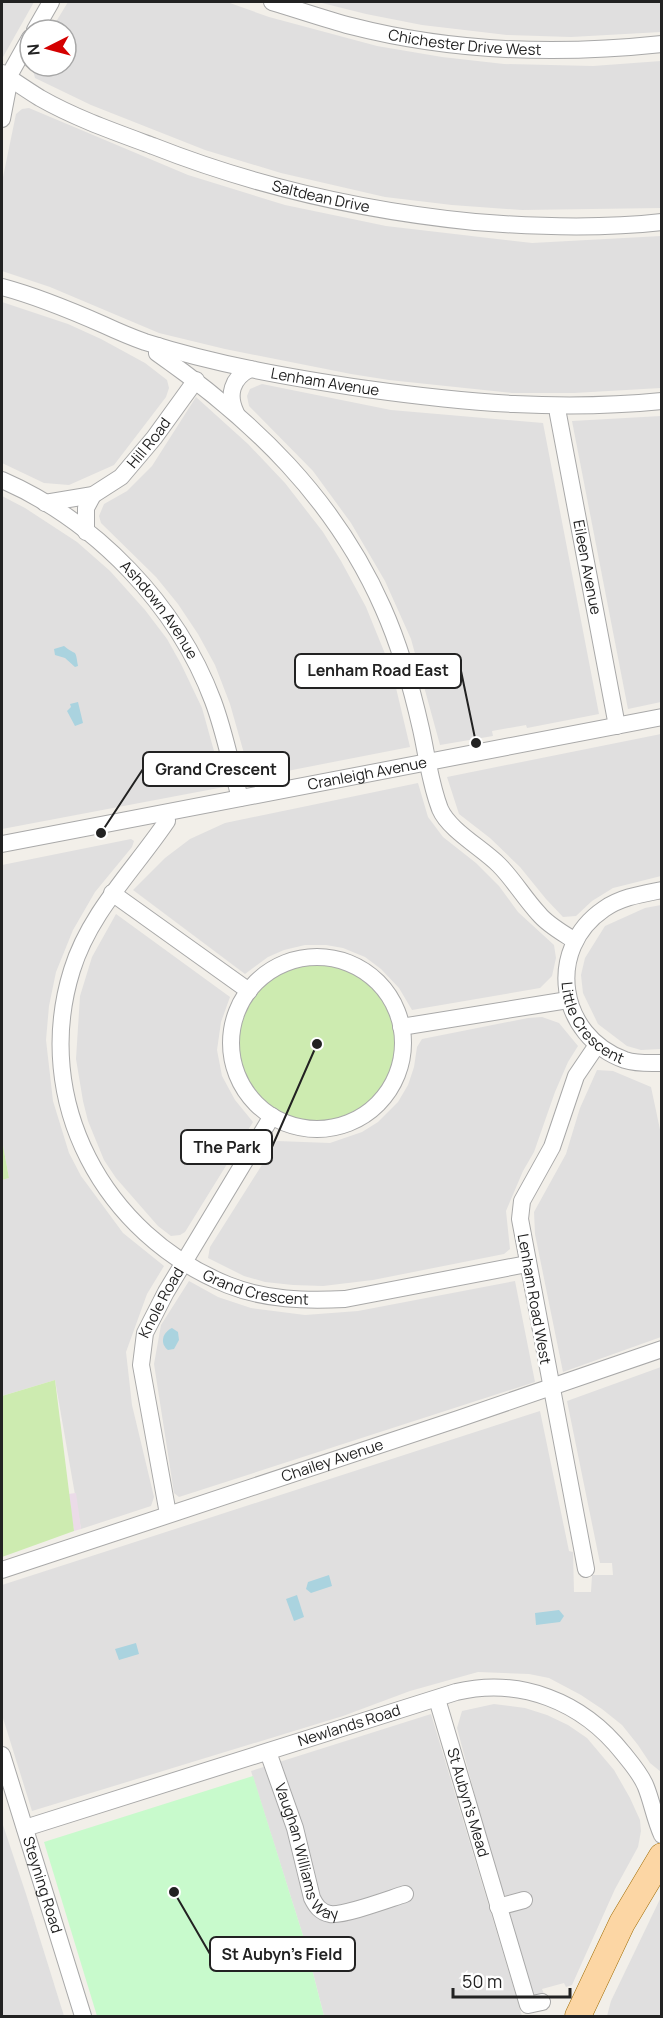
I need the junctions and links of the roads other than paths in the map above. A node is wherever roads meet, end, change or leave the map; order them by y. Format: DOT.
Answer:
graph roads {
  1 [pos="51,2"];
  2 [pos="272,2"];
  3 [pos="42,18"];
  4 [pos="662,45"];
  5 [pos="18,59"];
  6 [pos="6,76"];
  7 [pos="2,119"];
  8 [pos="662,222"];
  9 [pos="2,286"];
  10 [pos="158,346"];
  11 [pos="250,369"];
  12 [pos="196,380"];
  13 [pos="662,401"];
  14 [pos="558,406"];
  15 [pos="236,412"];
  16 [pos="2,480"];
  17 [pos="93,495"];
  18 [pos="45,503"];
  19 [pos="86,532"];
  20 [pos="662,717"];
  21 [pos="617,726"];
  22 [pos="428,761"];
  23 [pos="240,798"];
  24 [pos="165,813"];
  25 [pos="2,844"];
  26 [pos="662,890"];
  27 [pos="112,893"];
  28 [pos="575,941"];
  29 [pos="249,991"];
  30 [pos="568,1000"];
  31 [pos="400,1027"];
  32 [pos="597,1045"];
  33 [pos="661,1063"];
  34 [pos="272,1116"];
  35 [pos="184,1261"];
  36 [pos="527,1264"];
  37 [pos="662,1348"];
  38 [pos="550,1388"];
  39 [pos="168,1514"];
  40 [pos="586,1569"];
  41 [pos="2,1570"];
  42 [pos="437,1699"];
  43 [pos="268,1752"];
  44 [pos="2,1755"];
  45 [pos="654,1786"];
  46 [pos="25,1828"];
  47 [pos="662,1835"];
  48 [pos="662,1856"];
  49 [pos="405,1894"];
  50 [pos="524,1900"];
  51 [pos="498,1907"];
  52 [pos="542,2002"];
  53 [pos="83,2016"];
  54 [pos="578,2016"];
  1 -- 3 [label="street"];
  2 -- 4 [label="street, Chichester Drive West"];
  5 -- 6 [label="street"];
  6 -- 7 [label="street"];
  6 -- 8 [label="street, Saltdean Drive"];
  9 -- 10 [label="street, Lenham Avenue"];
  10 -- 11 [label="street, Lenham Avenue"];
  10 -- 12 [label="street"];
  11 -- 14 [label="street, Lenham Avenue"];
  11 -- 15 [label="street"];
  12 -- 15 [label="street"];
  12 -- 17 [label="street, Hill Road"];
  13 -- 14 [label="street, Lenham Avenue"];
  14 -- 21 [label="street, Eileen Avenue"];
  15 -- 22 [label="street"];
  16 -- 18 [label="street, Ashdown Avenue"];
  17 -- 18 [label="street, Hill Road"];
  17 -- 19 [label="street"];
  18 -- 19 [label="street, Ashdown Avenue"];
  19 -- 23 [label="street, Ashdown Avenue"];
  20 -- 21 [label="street, Cranleigh Avenue"];
  21 -- 22 [label="street, Cranleigh Avenue"];
  22 -- 23 [label="street, Cranleigh Avenue"];
  22 -- 28 [label="street"];
  23 -- 24 [label="street, Cranleigh Avenue"];
  24 -- 25 [label="street, Cranleigh Avenue"];
  24 -- 27 [label="street, Grand Crescent"];
  26 -- 28 [label="street, Little Crescent"];
  27 -- 29 [label="street"];
  27 -- 35 [label="street, Grand Crescent"];
  28 -- 30 [label="street, Little Crescent"];
  29 -- 31 [label="street"];
  29 -- 34 [label="street"];
  30 -- 31 [label="street"];
  30 -- 32 [label="street, Little Crescent"];
  31 -- 34 [label="street"];
  32 -- 33 [label="street, Little Crescent"];
  32 -- 36 [label="street, Lenham Road West"];
  34 -- 35 [label="street, Knole Road"];
  35 -- 36 [label="street, Grand Crescent"];
  35 -- 39 [label="street, Knole Road"];
  36 -- 38 [label="street, Lenham Road West"];
  37 -- 38 [label="street, Chailey Avenue"];
  38 -- 39 [label="street, Chailey Avenue"];
  38 -- 40 [label="street, Lenham Road West"];
  39 -- 41 [label="street, Chailey Avenue"];
  42 -- 43 [label="street, Newlands Road"];
  42 -- 45 [label="street, Newlands Road"];
  42 -- 51 [label="street, St Aubyn's Mead"];
  43 -- 46 [label="street, Newlands Road"];
  43 -- 49 [label="street, Vaughan Williams Way"];
  44 -- 46 [label="street, Steyning Road"];
  45 -- 47 [label="street, Newlands Road"];
  46 -- 53 [label="street, Steyning Road"];
  48 -- 54 [label="main road"];
  50 -- 51 [label="street"];
  51 -- 52 [label="street, St Aubyn's Mead"];
}
